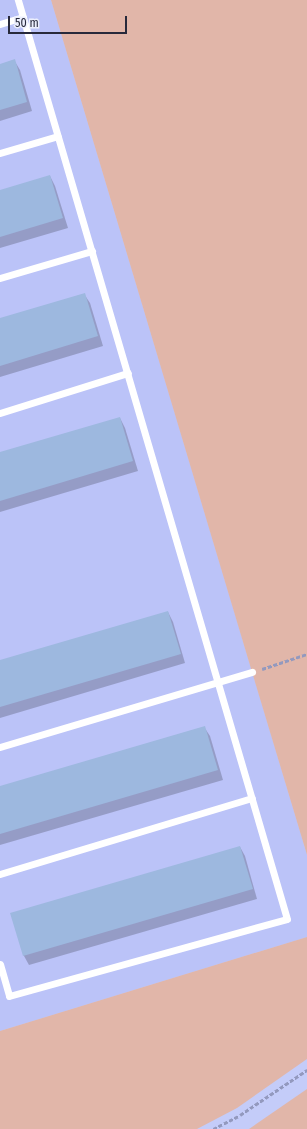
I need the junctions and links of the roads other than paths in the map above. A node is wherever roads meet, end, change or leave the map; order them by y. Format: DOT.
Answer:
graph roads {
  1 [pos="18,0"];
  2 [pos="23,17"];
  3 [pos="0,24"];
  4 [pos="58,136"];
  5 [pos="0,153"];
  6 [pos="92,251"];
  7 [pos="0,278"];
  8 [pos="128,373"];
  9 [pos="0,413"];
  10 [pos="252,672"];
  11 [pos="219,682"];
  12 [pos="0,747"];
  13 [pos="252,798"];
  14 [pos="0,874"];
  15 [pos="0,964"];
  1 -- 2 [label="lane"];
  2 -- 3 [label="lane"];
  2 -- 4 [label="lane"];
  4 -- 5 [label="lane"];
  4 -- 6 [label="lane"];
  6 -- 7 [label="lane"];
  6 -- 8 [label="lane"];
  8 -- 9 [label="lane"];
  8 -- 11 [label="lane"];
  10 -- 11 [label="lane"];
  11 -- 12 [label="lane"];
  11 -- 13 [label="lane"];
  13 -- 14 [label="lane"];
  13 -- 15 [label="lane"];
}
